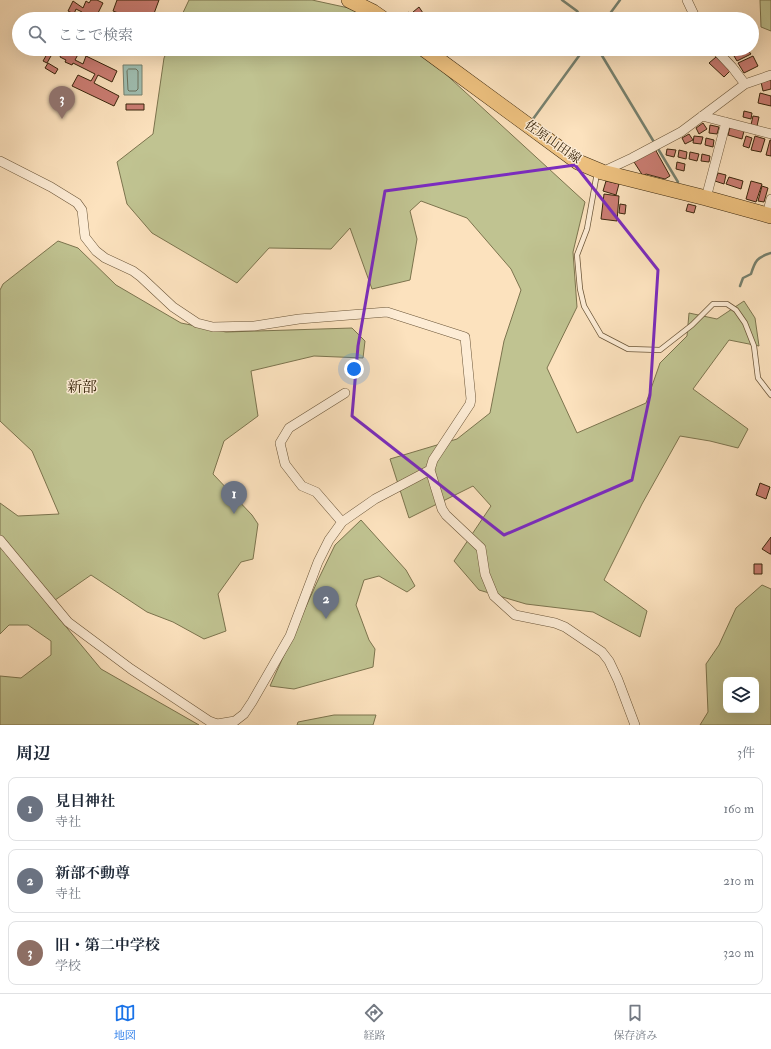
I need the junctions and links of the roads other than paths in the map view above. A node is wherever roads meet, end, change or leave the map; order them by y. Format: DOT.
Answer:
graph roads {
  1 [pos="349,0"];
  2 [pos="687,0"];
  3 [pos="373,12"];
  4 [pos="693,12"];
  5 [pos="434,56"];
  6 [pos="721,56"];
  7 [pos="771,75"];
  8 [pos="745,84"];
  9 [pos="702,116"];
  10 [pos="726,122"];
  11 [pos="771,134"];
  12 [pos="0,161"];
  13 [pos="600,171"];
  14 [pos="706,198"];
  15 [pos="771,199"];
  16 [pos="769,215"];
  17 [pos="346,394"];
  18 [pos="771,395"];
  19 [pos="430,470"];
  20 [pos="342,522"];
  21 [pos="0,540"];
  22 [pos="635,725"];
  1 -- 3 [label="main road"];
  2 -- 4 [label="street"];
  5 -- 13 [label="main road, 佐原山田線"];
  6 -- 8 [label="street"];
  7 -- 8 [label="street"];
  8 -- 9 [label="street"];
  9 -- 10 [label="street"];
  9 -- 13 [label="street"];
  10 -- 11 [label="street"];
  10 -- 14 [label="street"];
  12 -- 19 [label="street"];
  13 -- 14 [label="main road, 佐原山田線"];
  13 -- 18 [label="lane"];
  14 -- 16 [label="main road, 佐原山田線"];
  15 -- 16 [label="street"];
  17 -- 20 [label="street"];
  19 -- 20 [label="street"];
  19 -- 22 [label="street"];
  20 -- 21 [label="street"];
}
